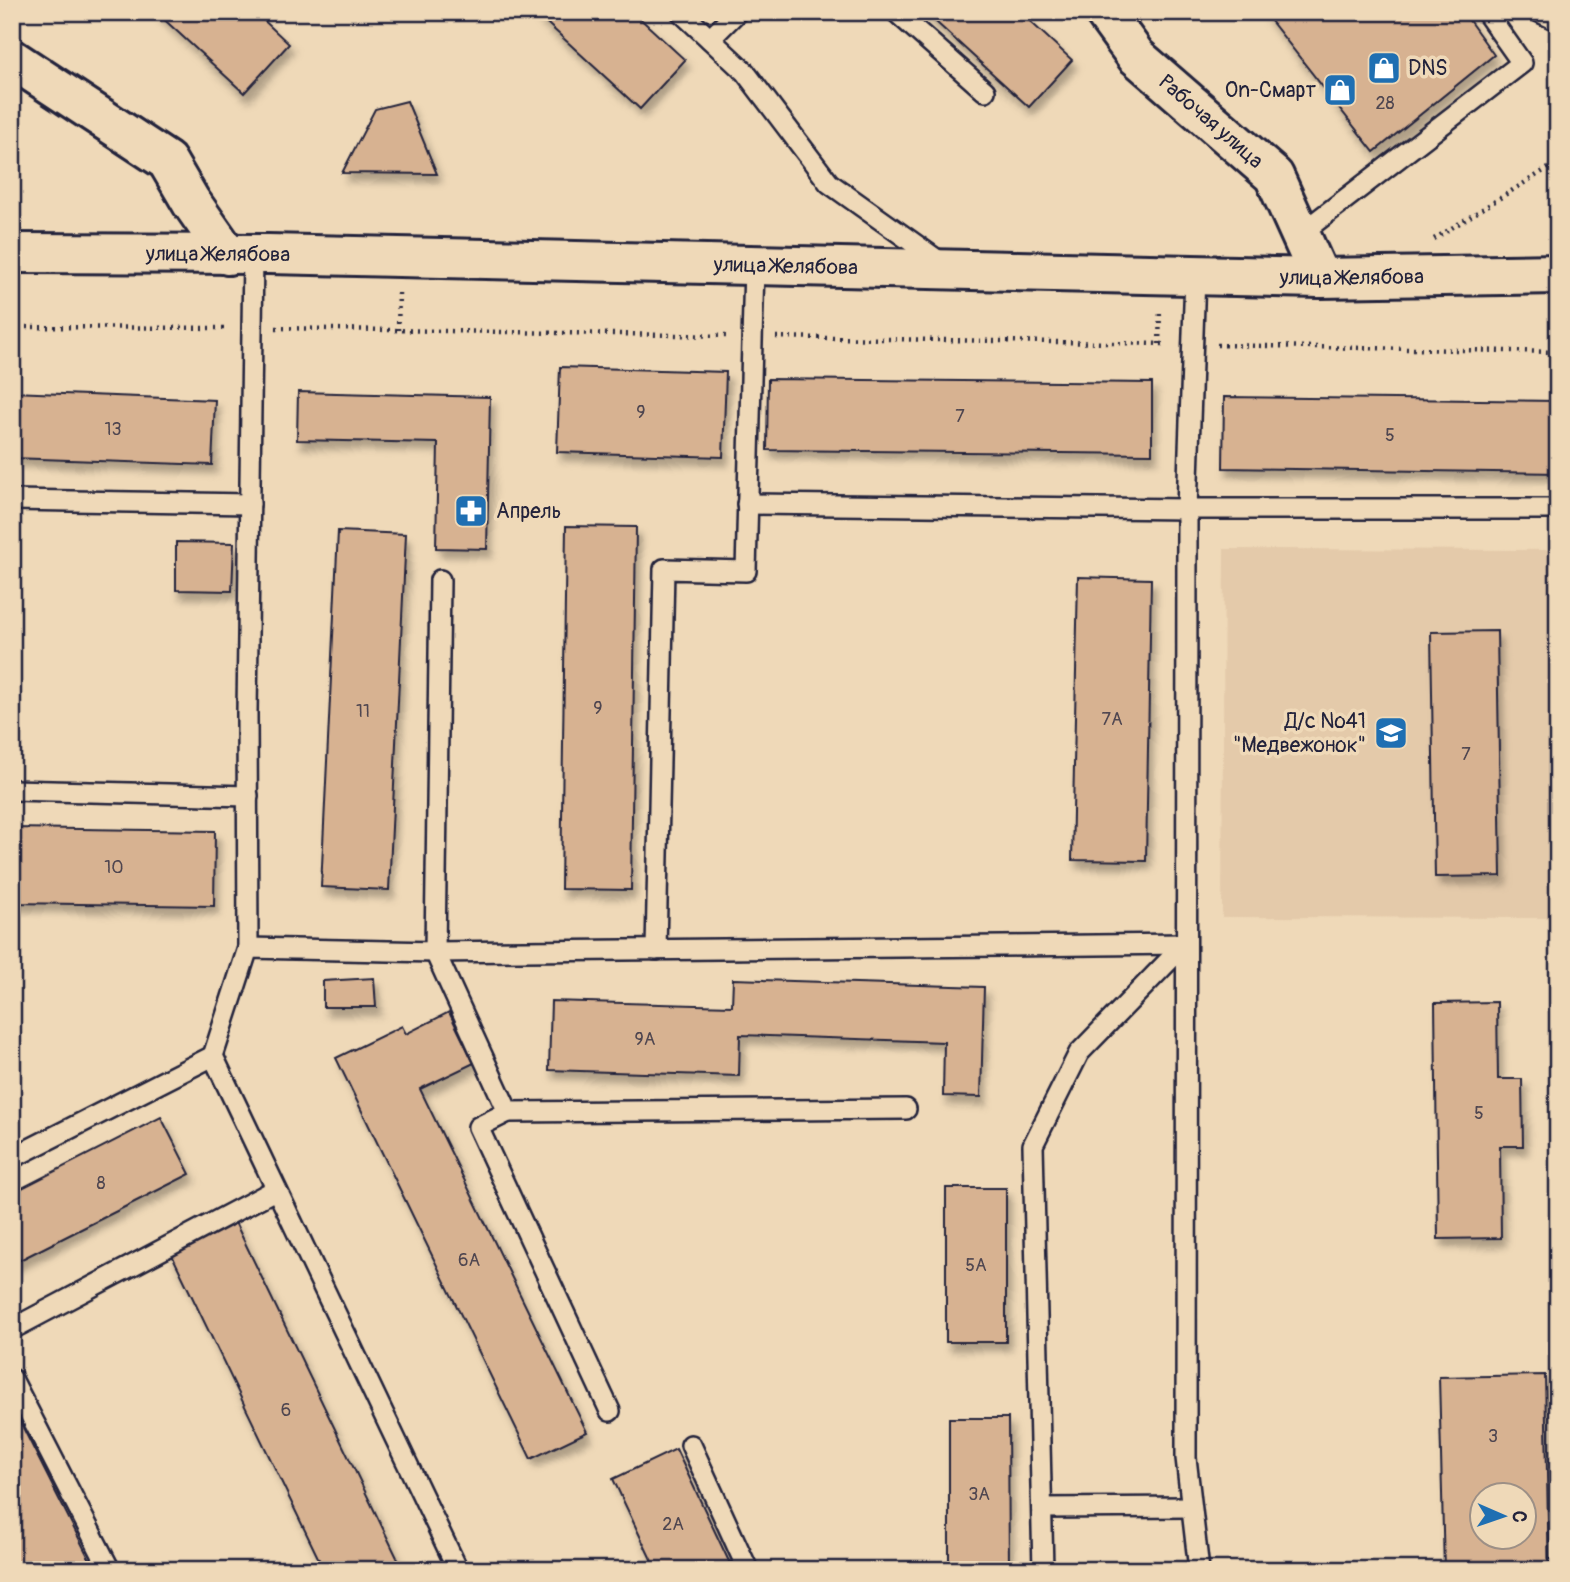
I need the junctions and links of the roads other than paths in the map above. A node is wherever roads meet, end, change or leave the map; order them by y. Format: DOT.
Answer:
graph roads {
  1 [pos="681,12"];
  2 [pos="737,12"];
  3 [pos="896,12"];
  4 [pos="1104,12"];
  5 [pos="1486,12"];
  6 [pos="1539,12"];
  7 [pos="1558,21"];
  8 [pos="710,39"];
  9 [pos="12,59"];
  10 [pos="985,91"];
  11 [pos="1300,233"];
  12 [pos="12,253"];
  13 [pos="241,254"];
  14 [pos="754,266"];
  15 [pos="949,268"];
  16 [pos="1558,274"];
  17 [pos="1195,275"];
  18 [pos="1320,278"];
  19 [pos="12,500"];
  20 [pos="250,504"];
  21 [pos="747,504"];
  22 [pos="1187,509"];
  23 [pos="1558,509"];
  24 [pos="440,580"];
  25 [pos="12,790"];
  26 [pos="248,796"];
  27 [pos="1185,944"];
  28 [pos="248,948"];
  29 [pos="656,950"];
  30 [pos="435,952"];
  31 [pos="214,1056"];
  32 [pos="906,1109"];
  33 [pos="508,1112"];
  34 [pos="12,1158"];
  35 [pos="275,1189"];
  36 [pos="12,1329"];
  37 [pos="12,1379"];
  38 [pos="610,1411"];
  39 [pos="691,1445"];
  40 [pos="1191,1507"];
  41 [pos="1043,1508"];
  42 [pos="110,1570"];
  43 [pos="458,1570"];
  44 [pos="748,1570"];
  45 [pos="1043,1570"];
  46 [pos="1199,1570"];
  1 -- 8 [label="lane"];
  2 -- 8 [label="lane"];
  3 -- 10 [label="lane"];
  4 -- 11 [label="street, Рабочая улица"];
  5 -- 11 [label="lane"];
  6 -- 7 [label="lane"];
  8 -- 15 [label="lane"];
  9 -- 13 [label="street"];
  11 -- 18 [label="street, Рабочая улица"];
  12 -- 13 [label="street, улица Желябова"];
  13 -- 14 [label="street, улица Желябова"];
  13 -- 20 [label="lane"];
  14 -- 15 [label="street, улица Желябова"];
  14 -- 21 [label="lane"];
  15 -- 17 [label="street, улица Желябова"];
  16 -- 18 [label="street, улица Желябова"];
  17 -- 18 [label="street, улица Желябова"];
  17 -- 22 [label="lane"];
  19 -- 20 [label="lane"];
  20 -- 26 [label="lane"];
  21 -- 22 [label="lane"];
  21 -- 29 [label="lane"];
  22 -- 23 [label="lane"];
  22 -- 27 [label="lane"];
  24 -- 30 [label="lane"];
  25 -- 26 [label="lane"];
  26 -- 28 [label="lane"];
  27 -- 29 [label="lane"];
  27 -- 40 [label="lane"];
  27 -- 41 [label="lane"];
  28 -- 30 [label="lane"];
  28 -- 31 [label="lane"];
  29 -- 30 [label="lane"];
  30 -- 33 [label="lane"];
  31 -- 34 [label="lane"];
  31 -- 35 [label="lane"];
  32 -- 33 [label="lane"];
  33 -- 38 [label="lane"];
  35 -- 36 [label="lane"];
  35 -- 43 [label="lane"];
  37 -- 42 [label="lane"];
  39 -- 44 [label="lane"];
  40 -- 41 [label="lane"];
  40 -- 46 [label="lane"];
  41 -- 45 [label="lane"];
}
